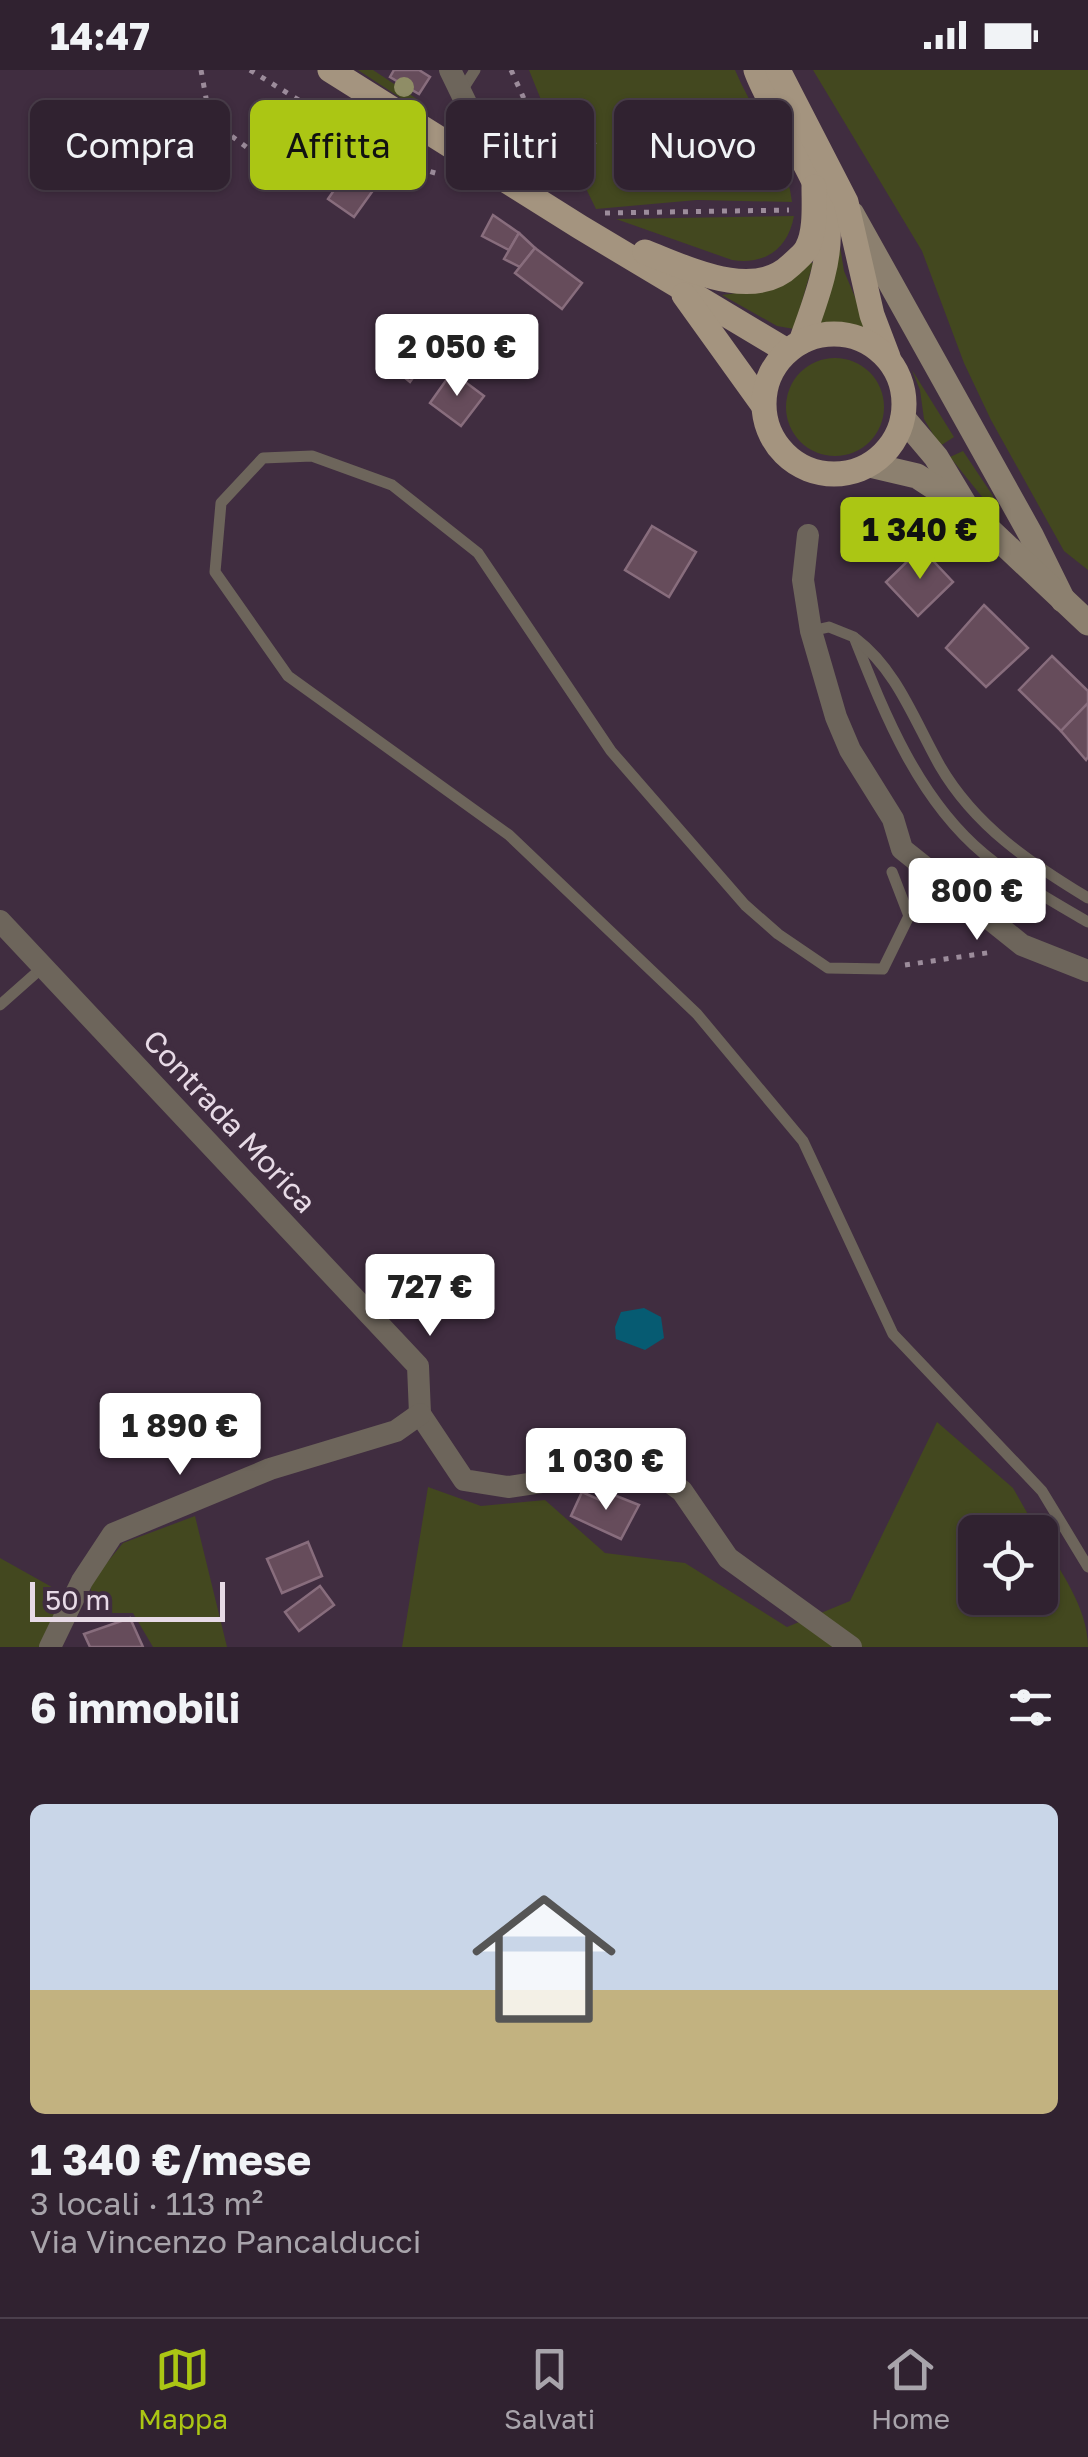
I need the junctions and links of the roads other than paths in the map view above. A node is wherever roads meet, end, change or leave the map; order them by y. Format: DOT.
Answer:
graph roads {
  1 [pos="330,70"];
  2 [pos="450,70"];
  3 [pos="474,70"];
  4 [pos="756,70"];
  5 [pos="778,70"];
  6 [pos="461,92"];
  7 [pos="465,100"];
  8 [pos="446,143"];
  9 [pos="814,187"];
  10 [pos="526,190"];
  11 [pos="846,202"];
  12 [pos="590,220"];
  13 [pos="676,284"];
  14 [pos="794,346"];
  15 [pos="890,362"];
  16 [pos="763,404"];
  17 [pos="903,418"];
  18 [pos="870,465"];
  19 [pos="968,510"];
  20 [pos="808,535"];
  21 [pos="1063,600"];
  22 [pos="1088,623"];
  23 [pos="810,631"];
  24 [pos="854,637"];
  25 [pos="892,872"];
  26 [pos="1088,898"];
  27 [pos="0,920"];
  28 [pos="1088,922"];
  29 [pos="44,966"];
  30 [pos="1088,971"];
  31 [pos="0,1004"];
  32 [pos="420,1414"];
  33 [pos="1088,1568"];
  34 [pos="50,1647"];
  35 [pos="851,1647"];
  1 -- 8 [label="main road"];
  2 -- 6 [label="street"];
  3 -- 6 [label="lane"];
  4 -- 9 [label="main road"];
  5 -- 11 [label="main road"];
  6 -- 7 [label="street"];
  9 -- 12 [label="main road"];
  9 -- 14 [label="main road"];
  10 -- 12 [label="main road"];
  11 -- 15 [label="main road"];
  11 -- 21 [label="main road"];
  12 -- 13 [label="main road"];
  13 -- 14 [label="main road"];
  13 -- 16 [label="main road"];
  14 -- 15 [label="main road"];
  14 -- 16 [label="main road"];
  15 -- 17 [label="main road"];
  16 -- 18 [label="main road"];
  17 -- 18 [label="main road"];
  17 -- 19 [label="main road"];
  18 -- 19 [label="main road"];
  19 -- 21 [label="main road"];
  20 -- 23 [label="street"];
  21 -- 22 [label="main road"];
  23 -- 24 [label="lane"];
  23 -- 30 [label="street"];
  24 -- 26 [label="lane"];
  24 -- 28 [label="lane"];
  25 -- 33 [label="lane"];
  27 -- 29 [label="street, Contrada Morica"];
  29 -- 31 [label="lane"];
  29 -- 32 [label="street, Contrada Morica"];
  32 -- 34 [label="street"];
  32 -- 35 [label="street, Contrada Morica"];
}
